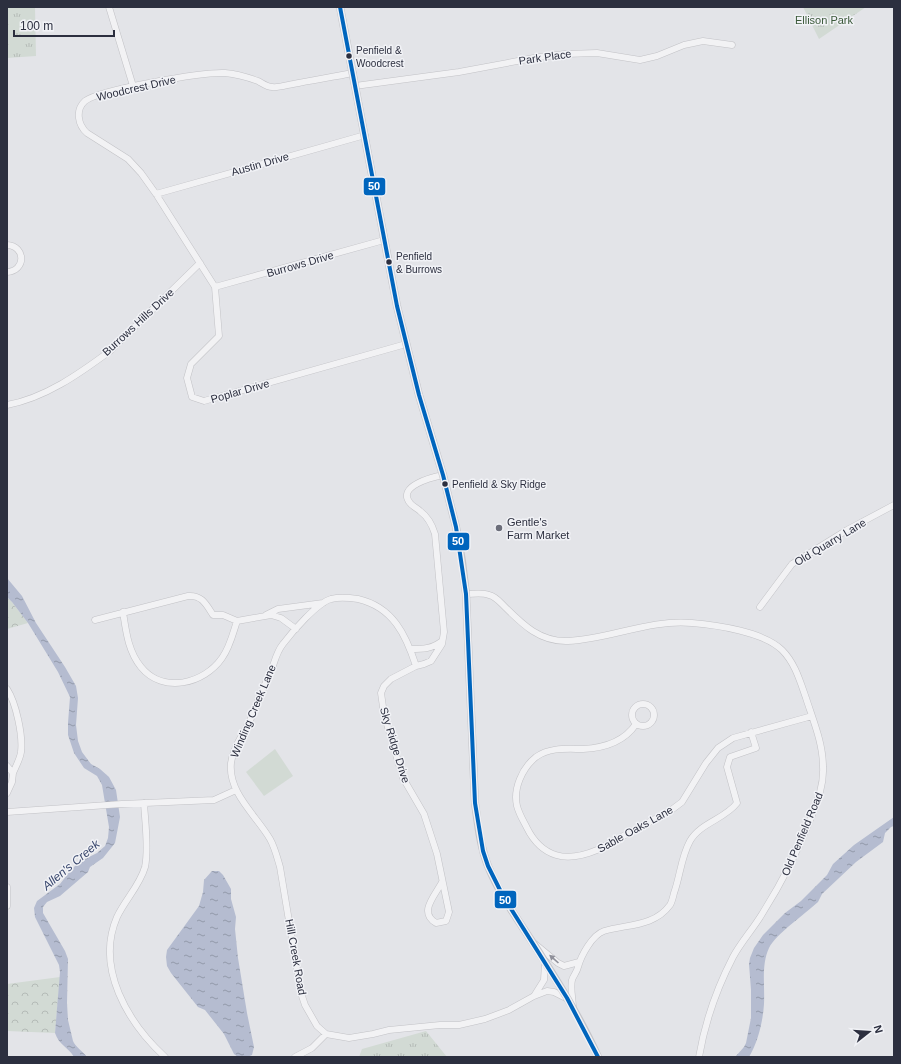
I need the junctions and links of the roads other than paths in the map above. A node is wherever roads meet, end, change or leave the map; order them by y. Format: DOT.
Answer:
graph roads {
  1 [pos="109,7"];
  2 [pos="340,7"];
  3 [pos="732,45"];
  4 [pos="353,73"];
  5 [pos="133,86"];
  6 [pos="355,86"];
  7 [pos="365,134"];
  8 [pos="156,194"];
  9 [pos="384,240"];
  10 [pos="7,245"];
  11 [pos="200,263"];
  12 [pos="7,272"];
  13 [pos="215,287"];
  14 [pos="406,344"];
  15 [pos="7,405"];
  16 [pos="443,475"];
  17 [pos="894,505"];
  18 [pos="466,594"];
  19 [pos="325,603"];
  20 [pos="760,607"];
  21 [pos="123,612"];
  22 [pos="264,616"];
  23 [pos="95,620"];
  24 [pos="237,621"];
  25 [pos="296,629"];
  26 [pos="442,641"];
  27 [pos="410,649"];
  28 [pos="416,666"];
  29 [pos="7,689"];
  30 [pos="812,716"];
  31 [pos="636,724"];
  32 [pos="751,732"];
  33 [pos="7,766"];
  34 [pos="13,773"];
  35 [pos="236,790"];
  36 [pos="7,793"];
  37 [pos="144,803"];
  38 [pos="7,812"];
  39 [pos="442,882"];
  40 [pos="7,887"];
  41 [pos="7,906"];
  42 [pos="532,941"];
  43 [pos="579,962"];
  44 [pos="545,963"];
  45 [pos="534,996"];
  46 [pos="566,998"];
  47 [pos="574,1011"];
  48 [pos="326,1034"];
  49 [pos="165,1057"];
  50 [pos="295,1057"];
  51 [pos="598,1057"];
  52 [pos="699,1057"];
  1 -- 5 [label="street"];
  2 -- 4 [label="main road"];
  3 -- 6 [label="street, Park Place"];
  4 -- 5 [label="street, Woodcrest Drive"];
  4 -- 6 [label="main road"];
  5 -- 8 [label="street, Woodcrest Drive"];
  6 -- 7 [label="main road"];
  7 -- 8 [label="street, Austin Drive"];
  7 -- 9 [label="main road"];
  8 -- 11 [label="street, Woodcrest Drive"];
  9 -- 13 [label="street, Burrows Drive"];
  9 -- 14 [label="main road"];
  10 -- 12 [label="street"];
  11 -- 13 [label="street, Woodcrest Drive"];
  11 -- 15 [label="street, Burrows Hills Drive"];
  13 -- 14 [label="street, Poplar Drive"];
  14 -- 16 [label="main road"];
  16 -- 18 [label="main road"];
  16 -- 26 [label="street, Sky Ridge Drive"];
  17 -- 20 [label="street, Old Quarry Lane"];
  18 -- 30 [label="street, Old Penfield Road"];
  18 -- 42 [label="main road"];
  19 -- 22 [label="street"];
  19 -- 25 [label="street, Winding Creek Lane"];
  19 -- 27 [label="street, Winding Creek Lane"];
  21 -- 23 [label="street"];
  21 -- 24 [label="street"];
  21 -- 24 [label="street"];
  22 -- 24 [label="street"];
  22 -- 25 [label="street"];
  25 -- 35 [label="street, Winding Creek Lane"];
  26 -- 27 [label="street"];
  26 -- 28 [label="street, Sky Ridge Drive"];
  27 -- 28 [label="street, Winding Creek Lane"];
  28 -- 39 [label="street, Sky Ridge Drive"];
  29 -- 34 [label="street"];
  30 -- 32 [label="street, Sable Oaks Lane"];
  30 -- 52 [label="street, Old Penfield Road"];
  31 -- 32 [label="street, Sable Oaks Lane"];
  32 -- 43 [label="street"];
  33 -- 34 [label="street"];
  34 -- 36 [label="street"];
  35 -- 37 [label="street"];
  35 -- 48 [label="street, Hill Creek Road"];
  37 -- 38 [label="street"];
  37 -- 49 [label="street"];
  39 -- 39 [label="street, Sky Ridge Drive"];
  40 -- 41 [label="street"];
  43 -- 42 [label="street, one-way"];
  42 -- 44 [label="main road"];
  43 -- 47 [label="street"];
  44 -- 45 [label="street"];
  44 -- 46 [label="main road"];
  45 -- 46 [label="street"];
  45 -- 48 [label="street"];
  46 -- 47 [label="main road"];
  47 -- 51 [label="main road"];
  48 -- 50 [label="street"];
}
